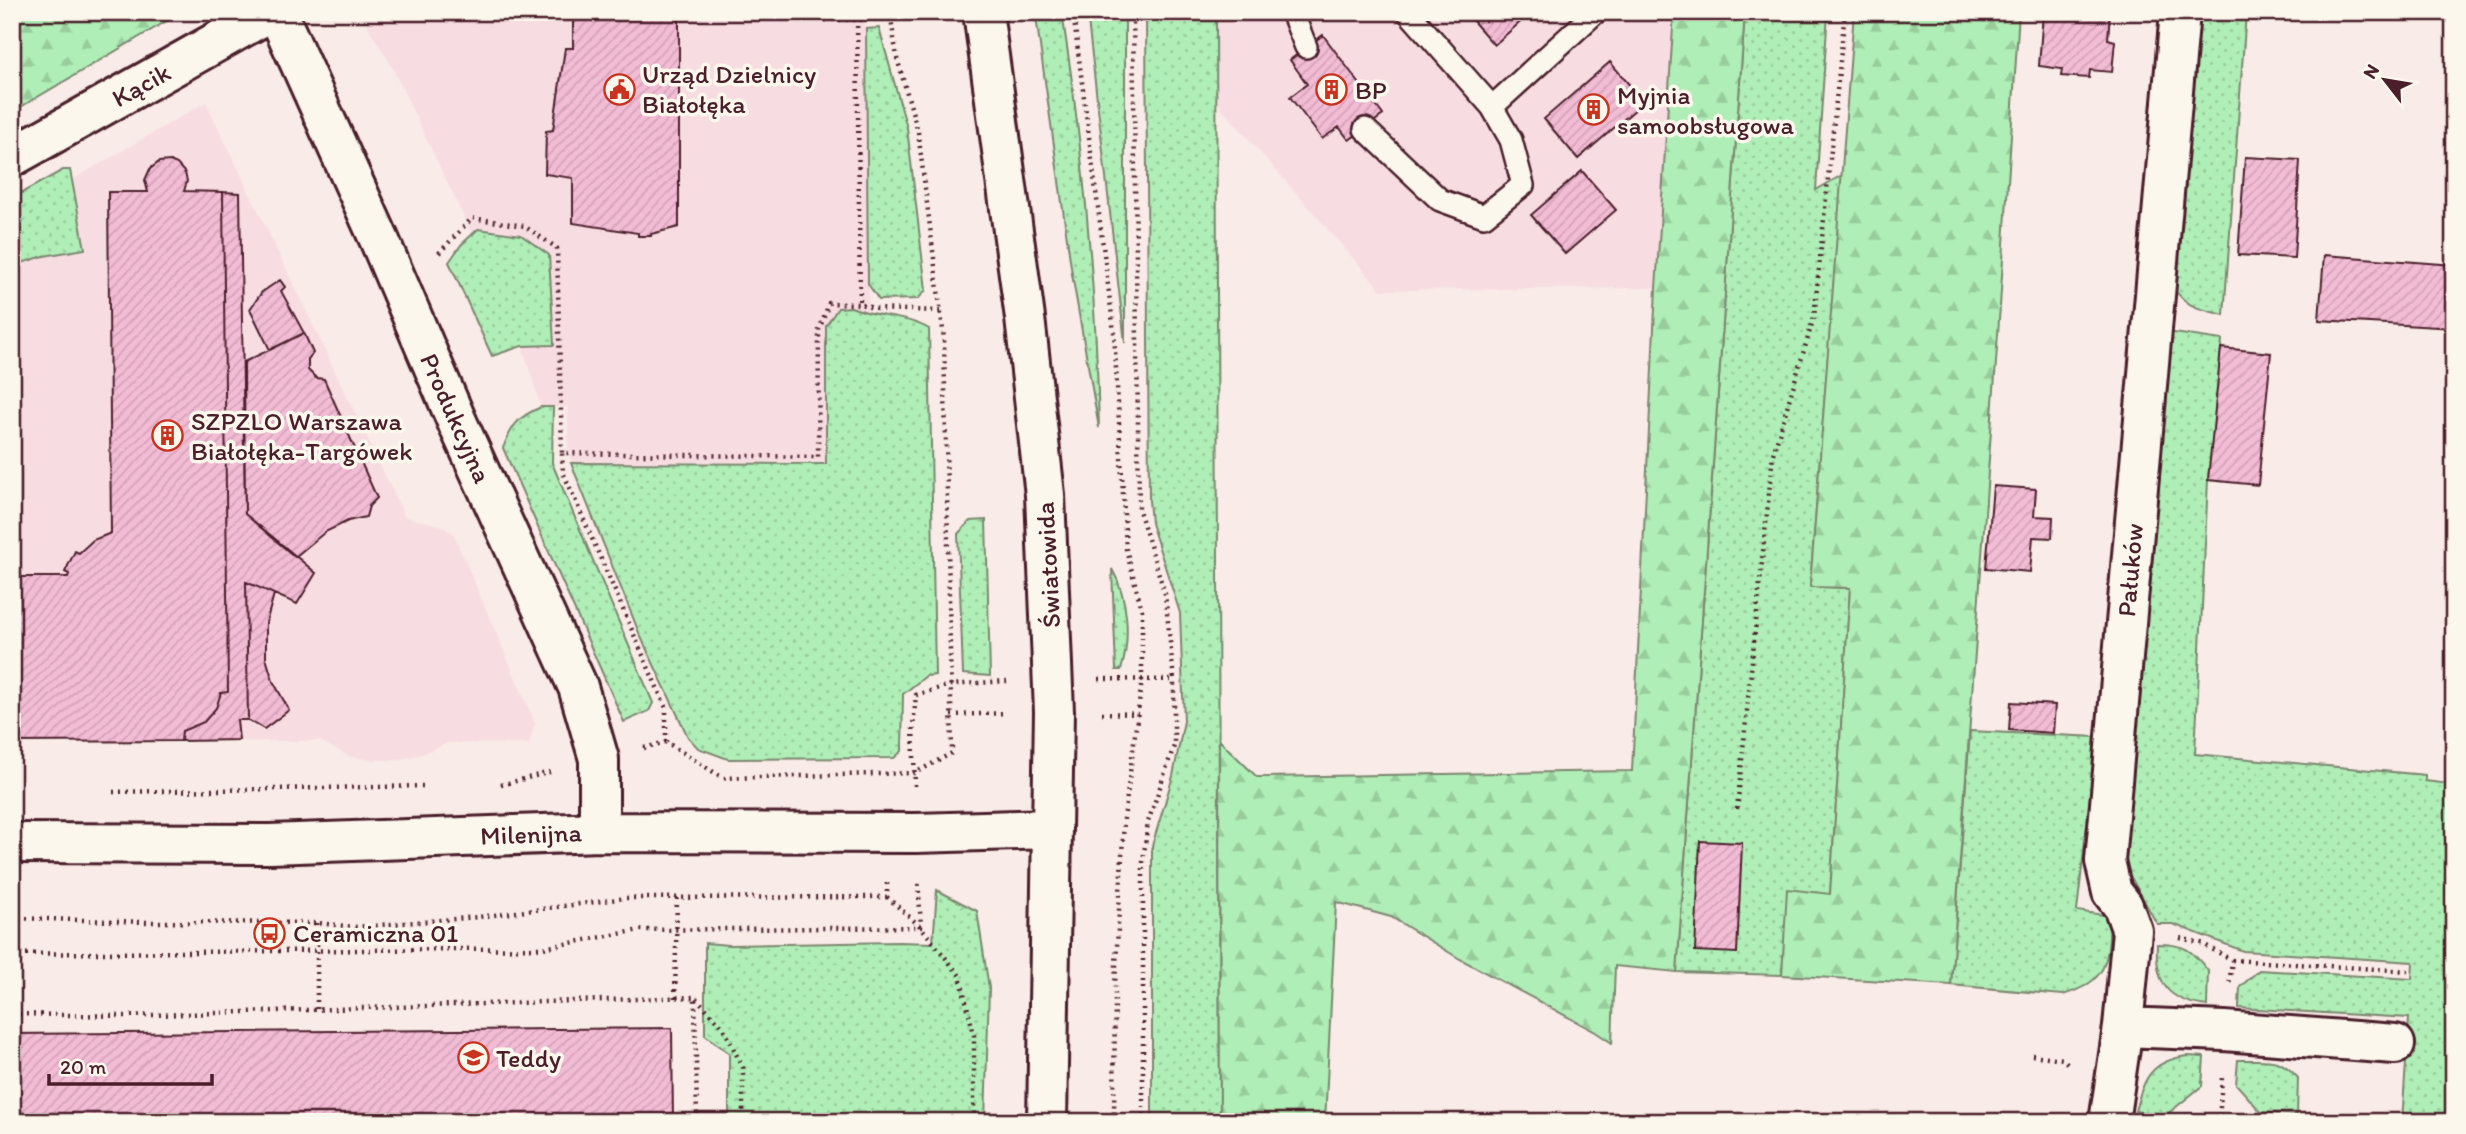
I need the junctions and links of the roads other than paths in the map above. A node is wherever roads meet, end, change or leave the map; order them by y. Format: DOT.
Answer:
graph roads {
  1 [pos="270,12"];
  2 [pos="277,12"];
  3 [pos="983,12"];
  4 [pos="1292,12"];
  5 [pos="1408,12"];
  6 [pos="1597,12"];
  7 [pos="2180,12"];
  8 [pos="1306,47"];
  9 [pos="1492,107"];
  10 [pos="1365,129"];
  11 [pos="12,157"];
  12 [pos="1051,829"];
  13 [pos="599,832"];
  14 [pos="12,843"];
  15 [pos="2123,1027"];
  16 [pos="2395,1044"];
  17 [pos="1047,1122"];
  18 [pos="2109,1122"];
  1 -- 11 [label="street, Kącik"];
  2 -- 13 [label="street, Produkcyjna"];
  3 -- 12 [label="street, Światowida"];
  4 -- 8 [label="lane"];
  5 -- 9 [label="lane"];
  6 -- 9 [label="lane"];
  7 -- 15 [label="street, Pałuków"];
  9 -- 10 [label="lane"];
  12 -- 13 [label="street, Milenijna"];
  12 -- 17 [label="street, Światowida"];
  13 -- 14 [label="street, Milenijna"];
  15 -- 16 [label="street"];
  15 -- 18 [label="street, Pałuków"];
}
